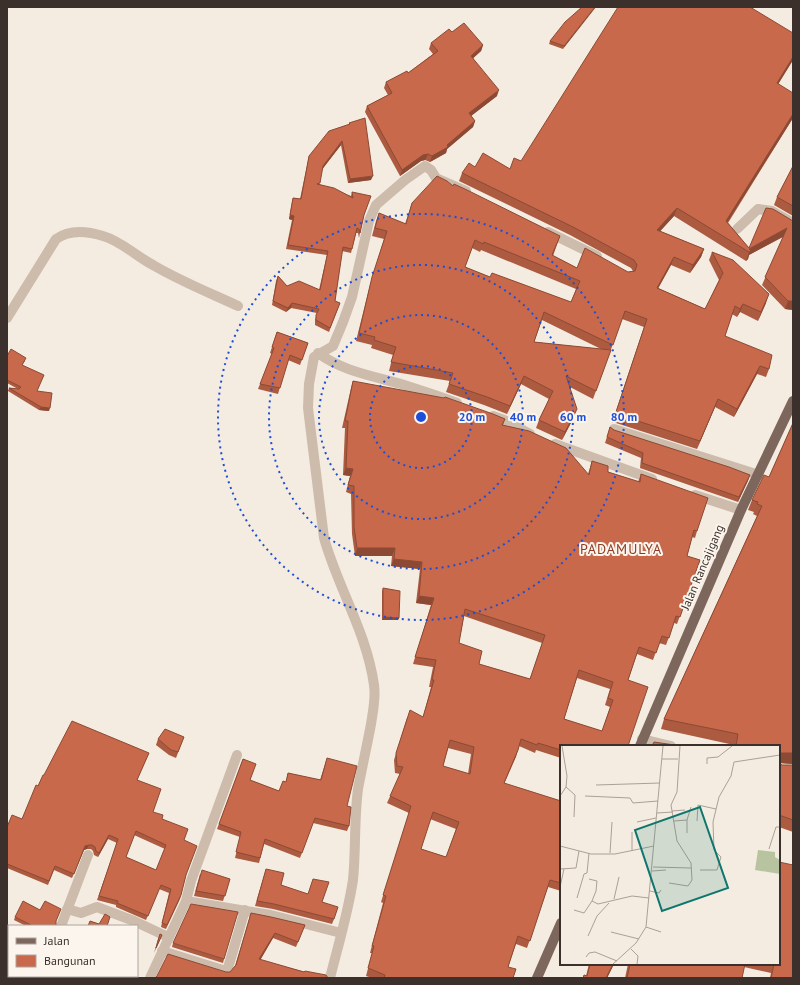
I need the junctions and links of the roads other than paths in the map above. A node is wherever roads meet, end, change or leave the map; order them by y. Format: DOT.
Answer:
graph roads {
  1 [pos="473,195"];
  2 [pos="793,223"];
  3 [pos="539,228"];
  4 [pos="737,229"];
  5 [pos="606,261"];
  6 [pos="238,306"];
  7 [pos="7,318"];
  8 [pos="318,354"];
  9 [pos="793,401"];
  10 [pos="465,406"];
  11 [pos="484,413"];
  12 [pos="614,429"];
  13 [pos="759,474"];
  14 [pos="659,482"];
  15 [pos="688,492"];
  16 [pos="741,510"];
  17 [pos="641,743"];
  18 [pos="661,745"];
  19 [pos="237,755"];
  20 [pos="88,855"];
  21 [pos="186,901"];
  22 [pos="67,909"];
  23 [pos="245,910"];
  24 [pos="61,925"];
  25 [pos="560,925"];
  26 [pos="341,933"];
  27 [pos="168,937"];
  28 [pos="162,951"];
  29 [pos="150,978"];
  30 [pos="330,978"];
  31 [pos="537,978"];
  1 -- 8 [label="street"];
  2 -- 4 [label="street"];
  3 -- 5 [label="street"];
  6 -- 7 [label="street"];
  8 -- 10 [label="street"];
  8 -- 26 [label="street"];
  9 -- 13 [label="main road, Jalan Rancajigang"];
  11 -- 14 [label="street"];
  12 -- 13 [label="street"];
  13 -- 16 [label="main road, Jalan Rancajigang"];
  15 -- 16 [label="street"];
  16 -- 17 [label="main road, Jalan Rancajigang"];
  17 -- 18 [label="street"];
  19 -- 21 [label="street"];
  20 -- 22 [label="street"];
  21 -- 23 [label="street"];
  21 -- 27 [label="street"];
  22 -- 24 [label="street"];
  22 -- 27 [label="street"];
  23 -- 26 [label="street"];
  23 -- 28 [label="street"];
  25 -- 31 [label="main road"];
  26 -- 30 [label="street"];
  27 -- 28 [label="street"];
  28 -- 29 [label="street"];
}
